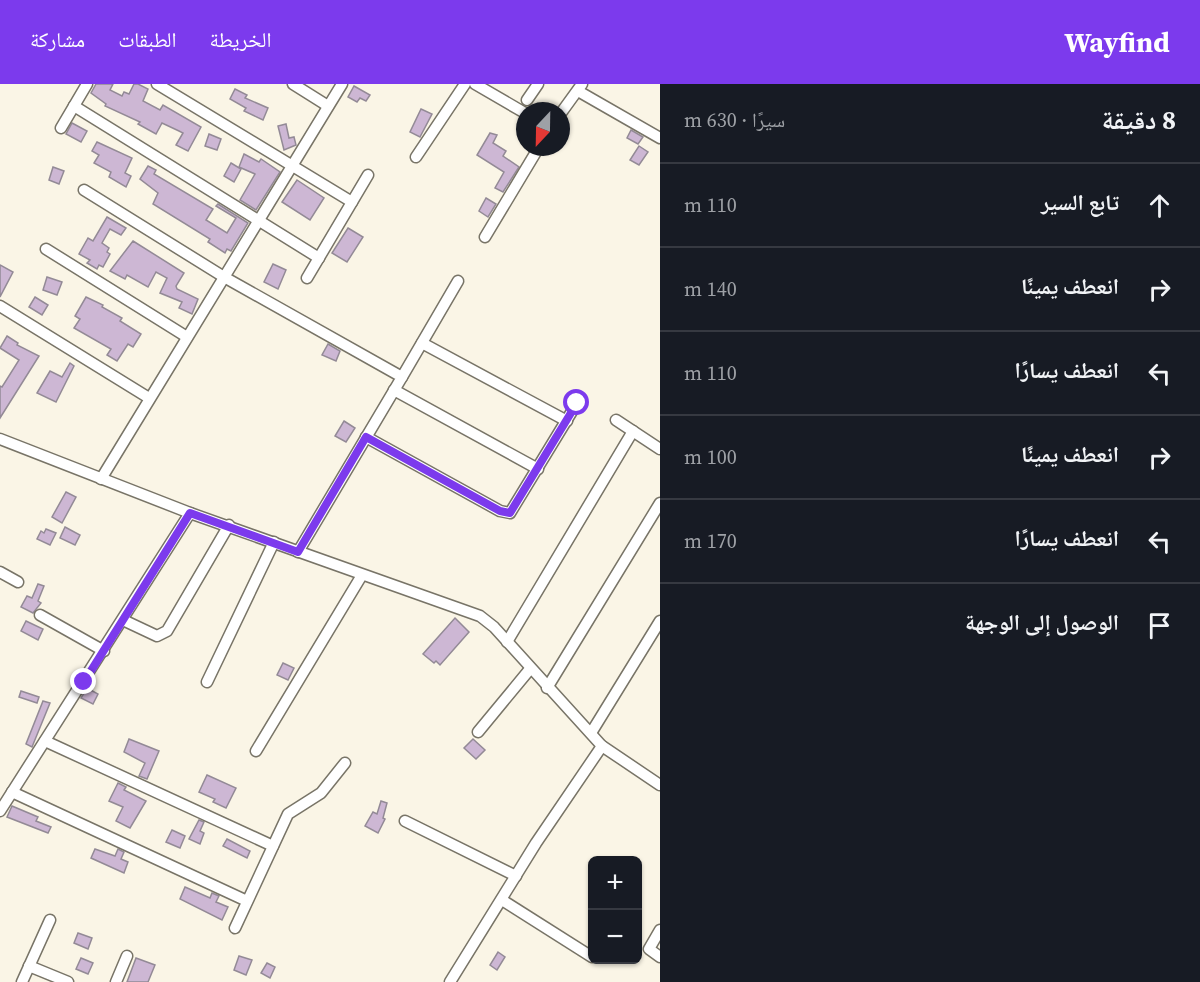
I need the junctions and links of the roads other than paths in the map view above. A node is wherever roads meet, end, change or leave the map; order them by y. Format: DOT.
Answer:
graph roads {
  1 [pos="87,84"];
  2 [pos="158,84"];
  3 [pos="293,84"];
  4 [pos="342,84"];
  5 [pos="465,84"];
  6 [pos="475,84"];
  7 [pos="538,84"];
  8 [pos="580,87"];
  9 [pos="527,100"];
  10 [pos="569,102"];
  11 [pos="74,106"];
  12 [pos="328,106"];
  13 [pos="516,108"];
  14 [pos="61,128"];
  15 [pos="660,138"];
  16 [pos="534,156"];
  17 [pos="416,157"];
  18 [pos="292,165"];
  19 [pos="369,175"];
  20 [pos="84,190"];
  21 [pos="352,202"];
  22 [pos="259,219"];
  23 [pos="485,237"];
  24 [pos="46,249"];
  25 [pos="319,258"];
  26 [pos="224,277"];
  27 [pos="307,278"];
  28 [pos="458,281"];
  29 [pos="3,308"];
  30 [pos="0,321"];
  31 [pos="187,337"];
  32 [pos="422,343"];
  33 [pos="402,377"];
  34 [pos="394,390"];
  35 [pos="149,398"];
  36 [pos="577,403"];
  37 [pos="616,420"];
  38 [pos="567,421"];
  39 [pos="633,431"];
  40 [pos="366,437"];
  41 [pos="0,439"];
  42 [pos="660,449"];
  43 [pos="538,469"];
  44 [pos="101,479"];
  45 [pos="660,503"];
  46 [pos="190,513"];
  47 [pos="229,525"];
  48 [pos="274,542"];
  49 [pos="298,552"];
  50 [pos="0,572"];
  51 [pos="362,575"];
  52 [pos="18,582"];
  53 [pos="40,615"];
  54 [pos="123,620"];
  55 [pos="660,621"];
  56 [pos="507,642"];
  57 [pos="104,651"];
  58 [pos="530,669"];
  59 [pos="207,682"];
  60 [pos="547,688"];
  61 [pos="478,732"];
  62 [pos="591,734"];
  63 [pos="45,741"];
  64 [pos="602,746"];
  65 [pos="256,750"];
  66 [pos="345,763"];
  67 [pos="660,784"];
  68 [pos="12,792"];
  69 [pos="0,811"];
  70 [pos="405,821"];
  71 [pos="273,846"];
  72 [pos="516,876"];
  73 [pos="502,900"];
  74 [pos="247,901"];
  75 [pos="50,920"];
  76 [pos="235,928"];
  77 [pos="660,930"];
  78 [pos="588,954"];
  79 [pos="127,956"];
  80 [pos="660,957"];
  81 [pos="29,966"];
  82 [pos="22,982"];
  83 [pos="68,982"];
  84 [pos="116,982"];
  85 [pos="450,982"];
  1 -- 11 [label="street"];
  2 -- 18 [label="street"];
  3 -- 12 [label="street"];
  4 -- 12 [label="street"];
  5 -- 17 [label="street"];
  6 -- 13 [label="street"];
  7 -- 9 [label="street"];
  8 -- 10 [label="street"];
  8 -- 15 [label="street"];
  11 -- 14 [label="street"];
  11 -- 22 [label="street"];
  12 -- 18 [label="street"];
  16 -- 23 [label="street"];
  18 -- 21 [label="street"];
  18 -- 22 [label="street"];
  19 -- 21 [label="street"];
  20 -- 26 [label="street"];
  21 -- 25 [label="street"];
  22 -- 25 [label="street"];
  22 -- 26 [label="street"];
  24 -- 31 [label="street"];
  25 -- 27 [label="street"];
  26 -- 31 [label="street"];
  26 -- 33 [label="street"];
  28 -- 32 [label="street"];
  29 -- 30 [label="street"];
  29 -- 35 [label="street"];
  31 -- 35 [label="street"];
  32 -- 33 [label="street"];
  32 -- 38 [label="street"];
  33 -- 34 [label="street"];
  34 -- 40 [label="street"];
  34 -- 43 [label="street"];
  35 -- 44 [label="street"];
  36 -- 38 [label="street"];
  37 -- 39 [label="street"];
  38 -- 43 [label="street"];
  39 -- 42 [label="street"];
  39 -- 56 [label="street"];
  40 -- 43 [label="street"];
  40 -- 49 [label="street"];
  41 -- 44 [label="street"];
  44 -- 46 [label="street"];
  45 -- 60 [label="street"];
  46 -- 47 [label="street"];
  46 -- 54 [label="street"];
  47 -- 48 [label="street"];
  47 -- 54 [label="street"];
  48 -- 49 [label="street"];
  48 -- 59 [label="street"];
  49 -- 51 [label="street"];
  50 -- 52 [label="street"];
  51 -- 56 [label="street"];
  51 -- 65 [label="street"];
  53 -- 57 [label="street"];
  54 -- 57 [label="street"];
  55 -- 62 [label="street"];
  56 -- 58 [label="street"];
  57 -- 63 [label="street"];
  58 -- 60 [label="street"];
  58 -- 61 [label="street"];
  60 -- 62 [label="street"];
  62 -- 64 [label="street"];
  63 -- 68 [label="street"];
  63 -- 71 [label="street"];
  64 -- 67 [label="street"];
  64 -- 72 [label="street"];
  66 -- 71 [label="street"];
  68 -- 69 [label="street"];
  68 -- 74 [label="street"];
  70 -- 72 [label="street"];
  71 -- 74 [label="street"];
  72 -- 73 [label="street"];
  73 -- 78 [label="street"];
  73 -- 85 [label="street"];
  74 -- 76 [label="street"];
  75 -- 81 [label="street"];
  77 -- 80 [label="street"];
  79 -- 84 [label="street"];
  81 -- 82 [label="street"];
  81 -- 83 [label="street"];
}
